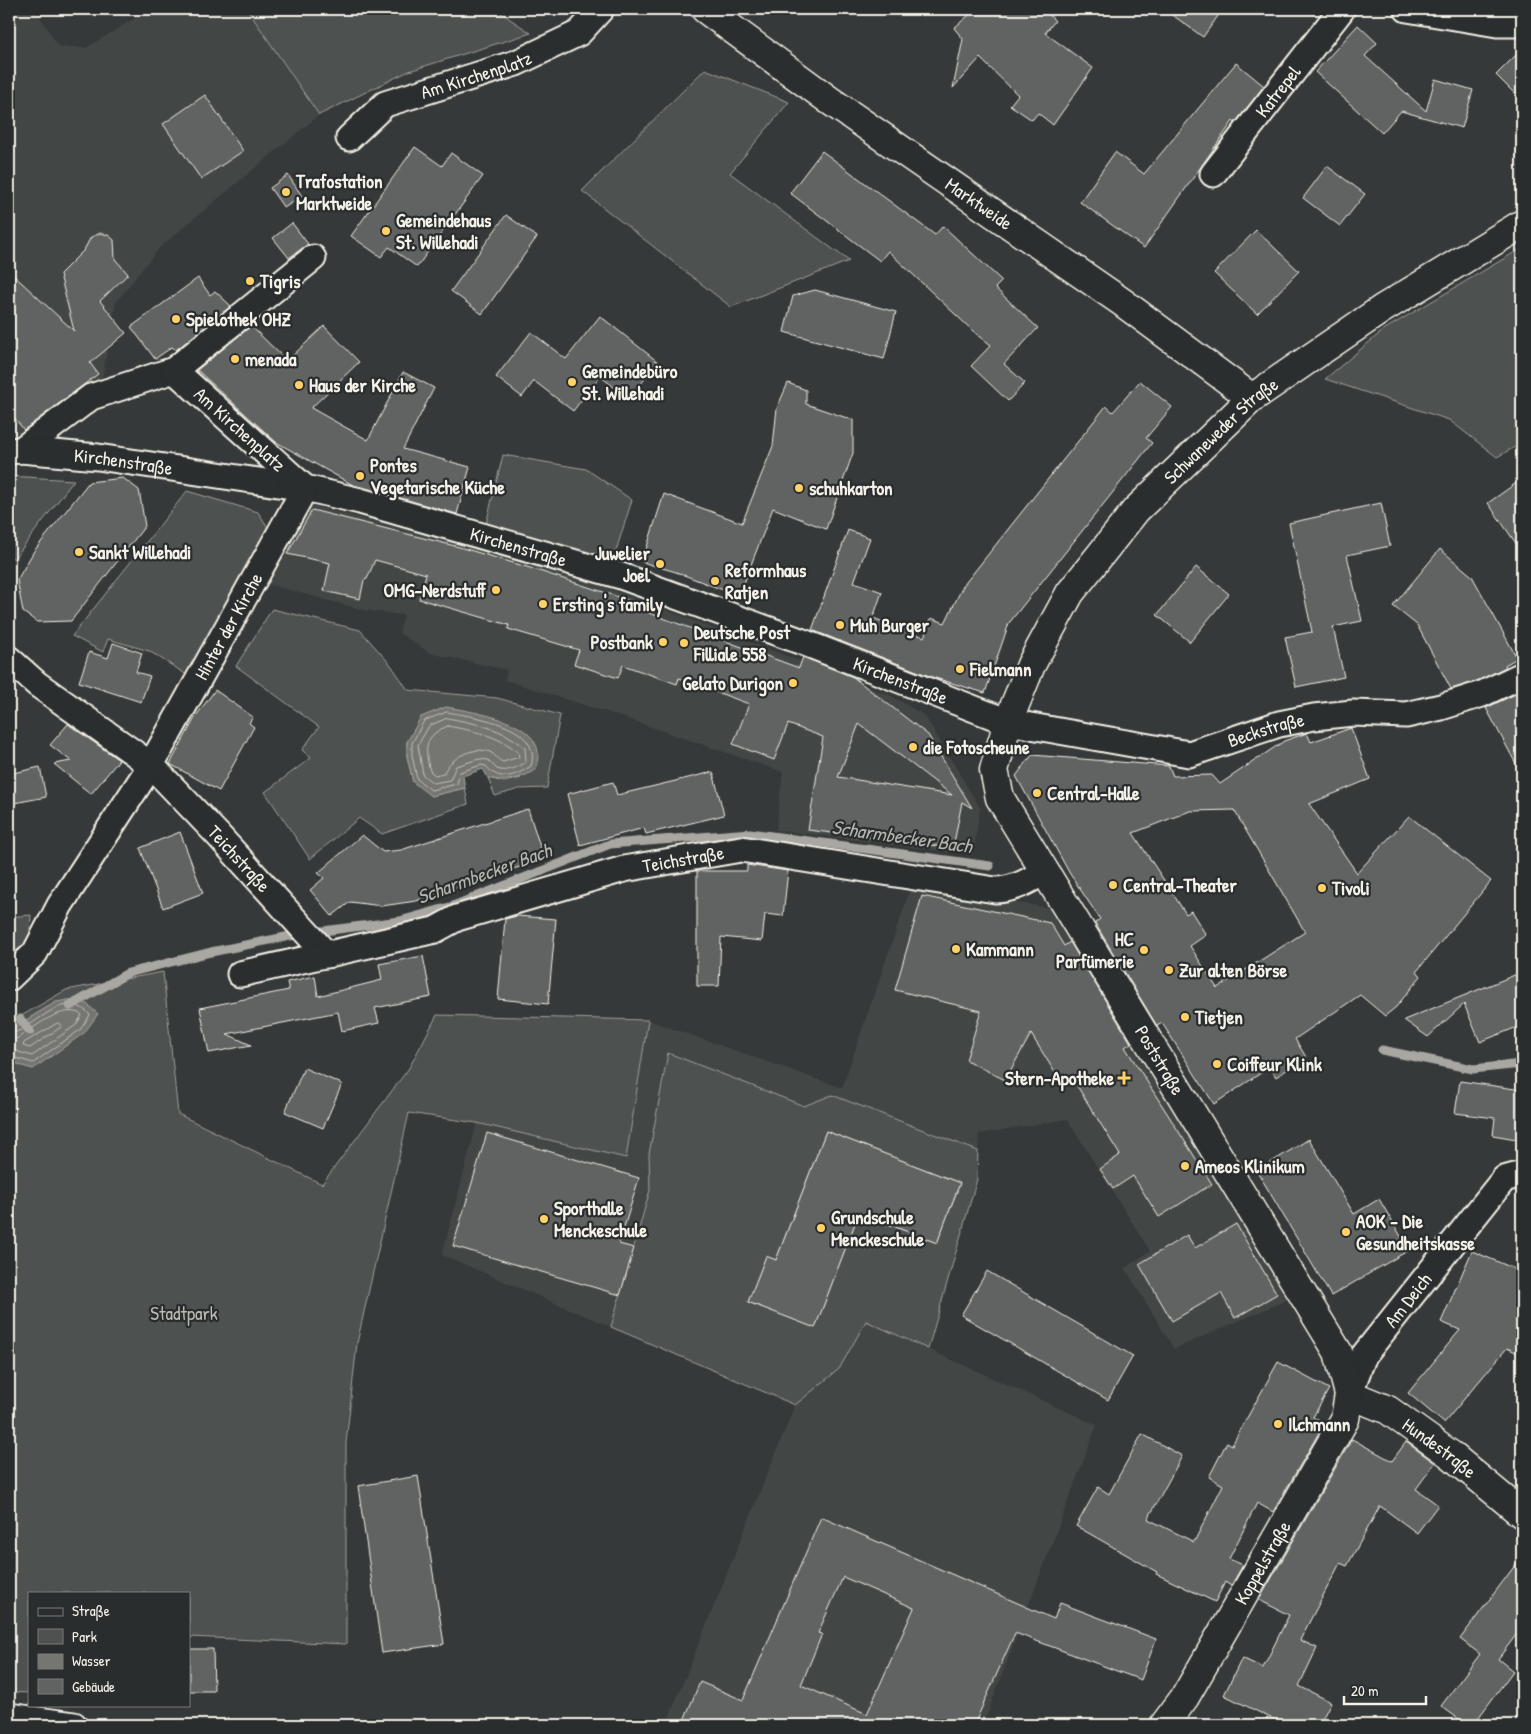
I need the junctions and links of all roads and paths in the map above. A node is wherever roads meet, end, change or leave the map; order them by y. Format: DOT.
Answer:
graph roads {
  1 [pos="601,9"];
  2 [pos="705,9"];
  3 [pos="1342,9"];
  4 [pos="1407,9"];
  5 [pos="1522,24"];
  6 [pos="349,138"];
  7 [pos="1213,174"];
  8 [pos="1522,224"];
  9 [pos="312,258"];
  10 [pos="174,370"];
  11 [pos="1252,398"];
  12 [pos="15,450"];
  13 [pos="305,488"];
  14 [pos="9,659"];
  15 [pos="1522,675"];
  16 [pos="1008,722"];
  17 [pos="151,765"];
  18 [pos="1045,871"];
  19 [pos="321,949"];
  20 [pos="240,974"];
  21 [pos="9,978"];
  22 [pos="1522,1174"];
  23 [pos="1349,1394"];
  24 [pos="1522,1514"];
  25 [pos="9,1716"];
  26 [pos="74,1725"];
  27 [pos="1164,1725"];
  1 -- 6 [label="street, Am Kirchenplatz"];
  2 -- 11 [label="street, Marktweide"];
  3 -- 7 [label="street, Katrepel"];
  4 -- 5 [label="street"];
  8 -- 11 [label="street, Schwaneweder Straße"];
  9 -- 10 [label="street"];
  10 -- 12 [label="street"];
  10 -- 13 [label="street, Am Kirchenplatz"];
  11 -- 16 [label="street, Schwaneweder Straße"];
  12 -- 13 [label="street, Kirchenstraße"];
  13 -- 16 [label="street, Kirchenstraße"];
  13 -- 17 [label="street, Hinter der Kirche"];
  14 -- 17 [label="street"];
  15 -- 16 [label="street, Beckstraße"];
  16 -- 18 [label="street, Poststraße"];
  17 -- 19 [label="street, Teichstraße"];
  17 -- 21 [label="street, Hinter der Kirche"];
  18 -- 19 [label="street, Teichstraße"];
  18 -- 23 [label="street, Poststraße"];
  19 -- 20 [label="street, Teichstraße"];
  22 -- 23 [label="street, Am Deich"];
  23 -- 24 [label="street, Hundestraße"];
  23 -- 27 [label="street, Koppelstraße"];
  25 -- 26 [label="street"];
}
